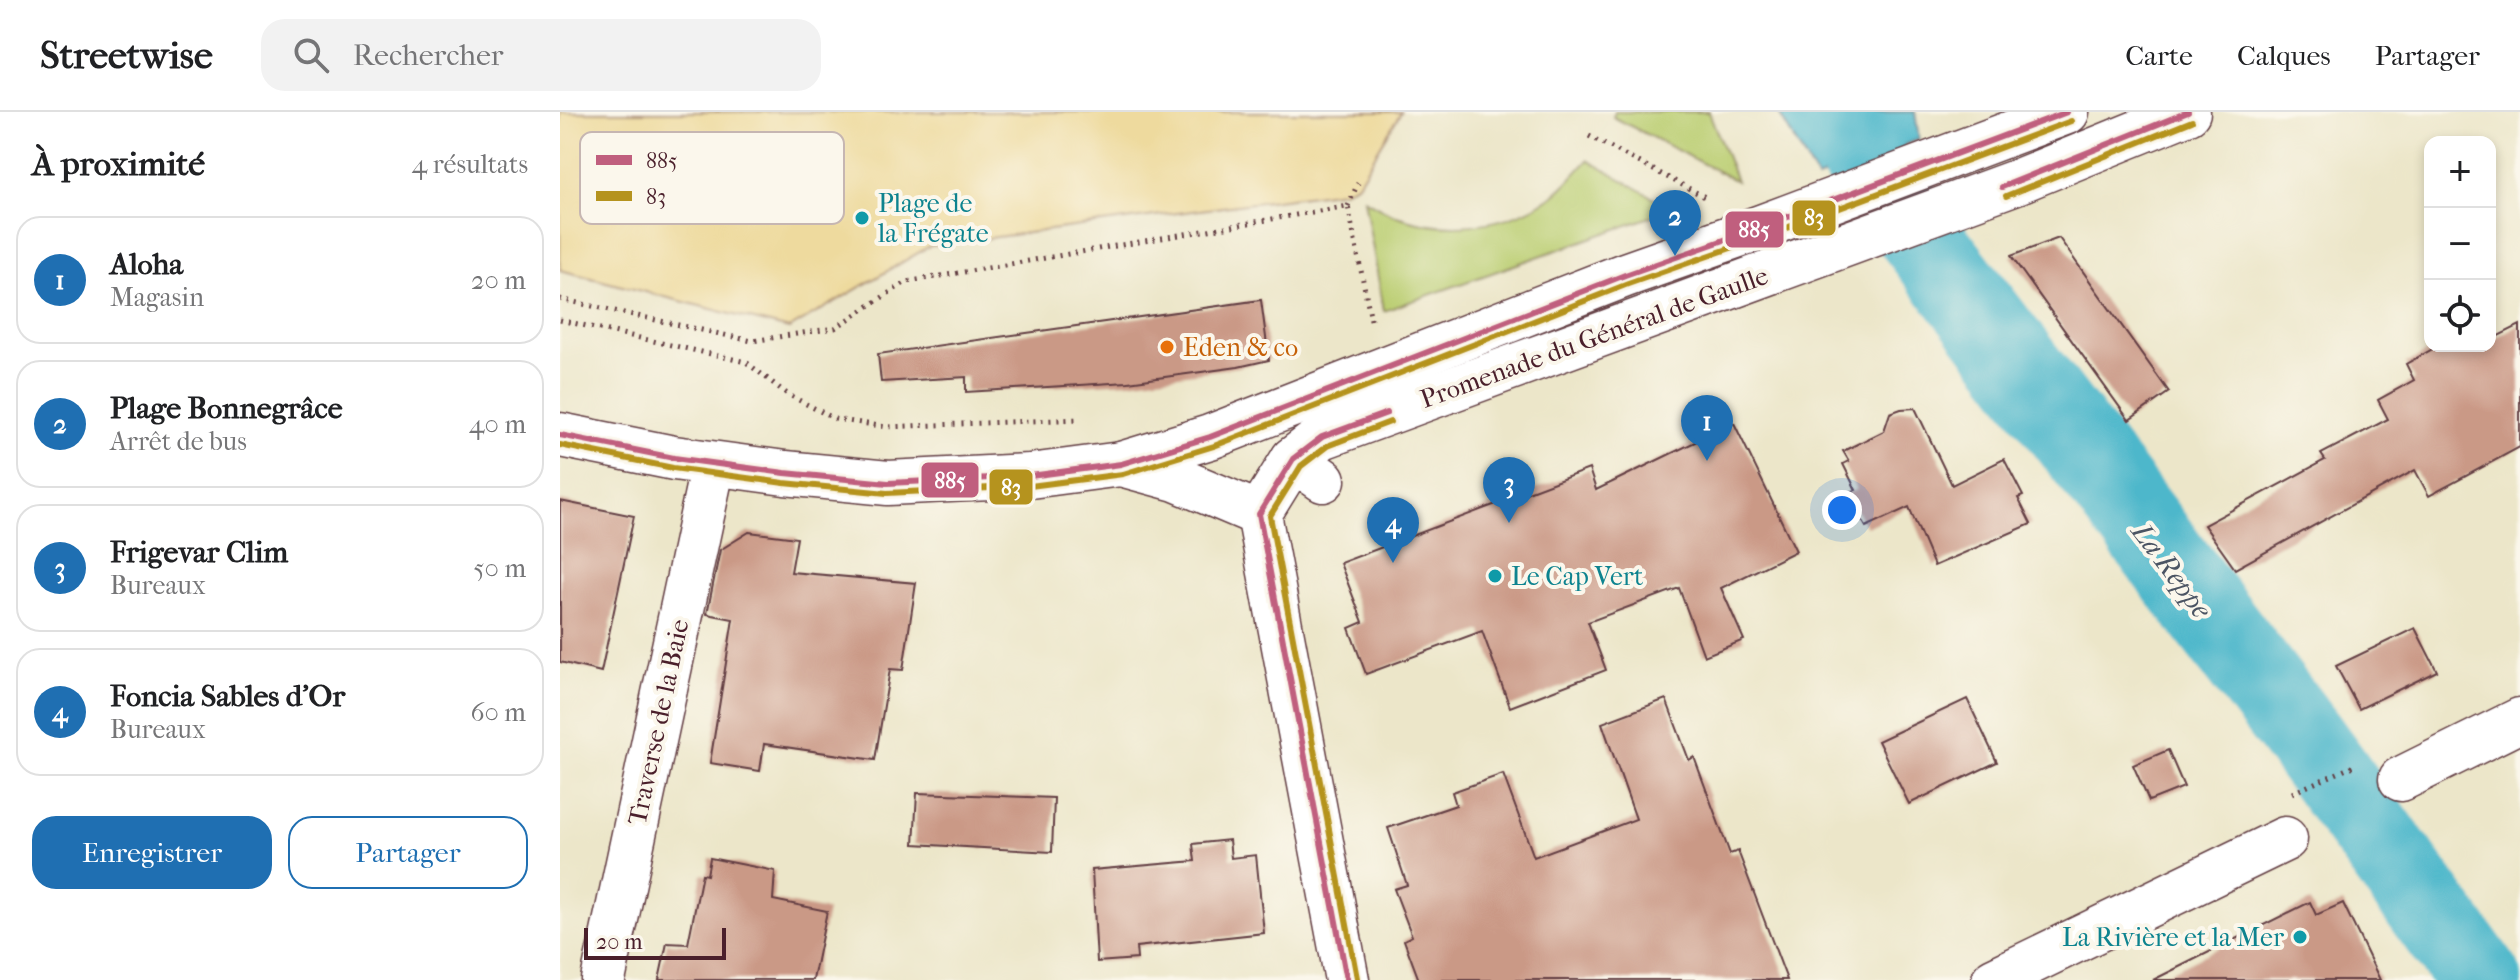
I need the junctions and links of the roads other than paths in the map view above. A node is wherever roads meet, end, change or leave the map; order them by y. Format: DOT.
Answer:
graph roads {
  1 [pos="2067,112"];
  2 [pos="2188,112"];
  3 [pos="560,435"];
  4 [pos="713,464"];
  5 [pos="1121,464"];
  6 [pos="1259,514"];
  7 [pos="2520,720"];
  8 [pos="2384,770"];
  9 [pos="2283,818"];
  10 [pos="603,980"];
  11 [pos="1347,980"];
  12 [pos="1994,980"];
  1 -- 5 [label="main road, Promenade du Général de Gaulle"];
  2 -- 6 [label="main road, Promenade du Général de Gaulle"];
  3 -- 4 [label="main road, Promenade du Général de Gaulle"];
  4 -- 5 [label="main road, Promenade du Général de Gaulle"];
  4 -- 10 [label="main road, Traverse de la Baie"];
  5 -- 6 [label="main road"];
  6 -- 11 [label="main road"];
  7 -- 8 [label="main road"];
  9 -- 12 [label="main road"];
}
